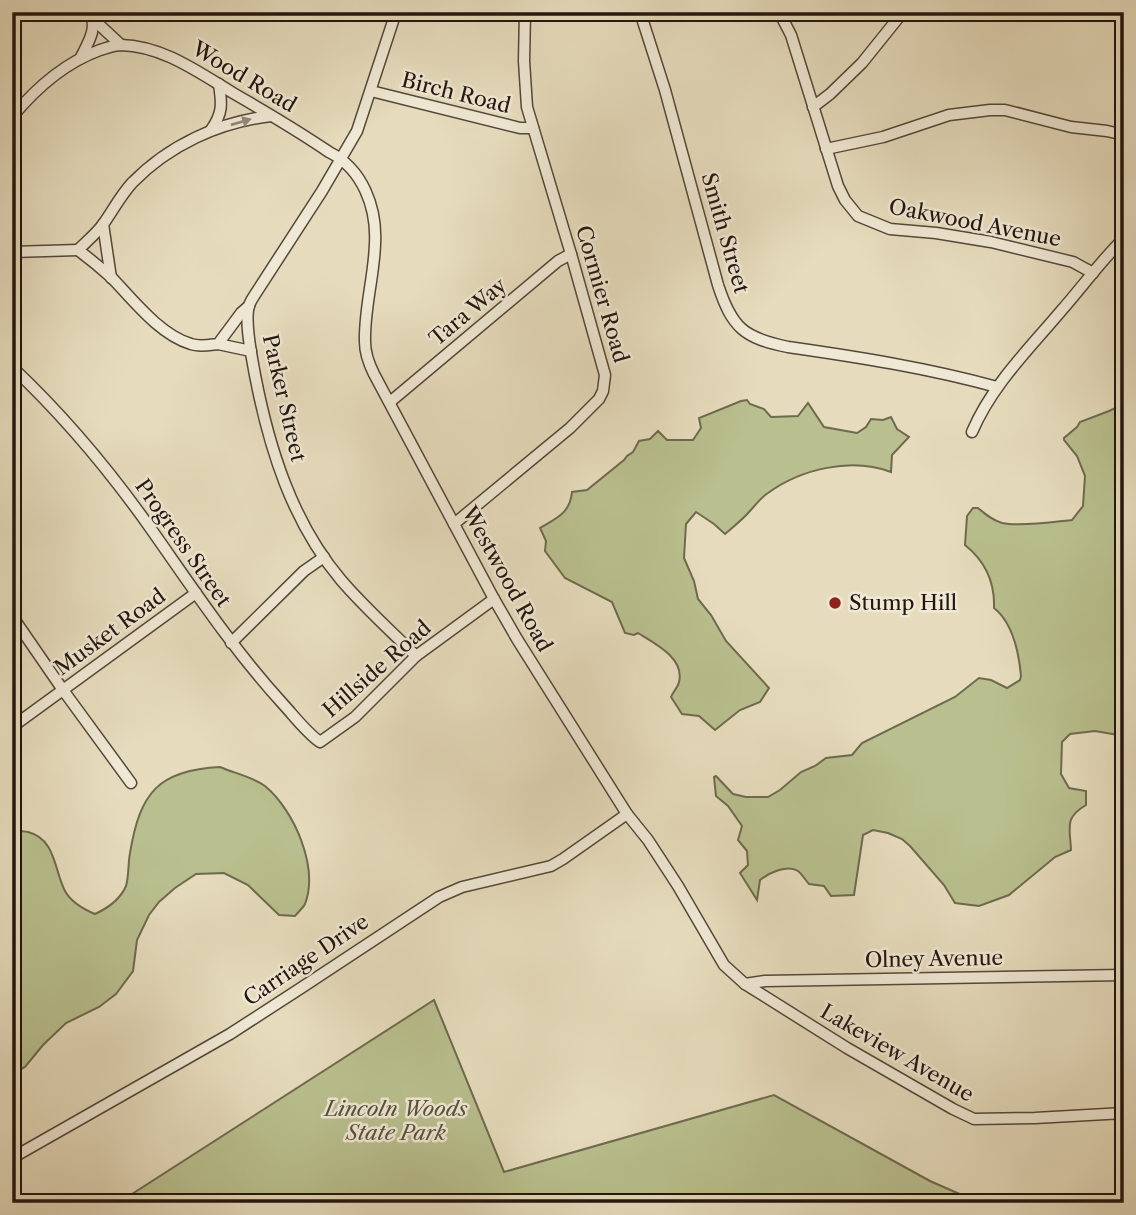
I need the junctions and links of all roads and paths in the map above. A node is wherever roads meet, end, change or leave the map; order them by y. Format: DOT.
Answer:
graph roads {
  1 [pos="396,12"];
  2 [pos="525,12"];
  3 [pos="640,12"];
  4 [pos="779,12"];
  5 [pos="904,12"];
  6 [pos="92,15"];
  7 [pos="121,45"];
  8 [pos="81,57"];
  9 [pos="219,84"];
  10 [pos="371,91"];
  11 [pos="813,107"];
  12 [pos="271,116"];
  13 [pos="12,117"];
  14 [pos="533,128"];
  15 [pos="211,130"];
  16 [pos="1124,135"];
  17 [pos="826,149"];
  18 [pos="341,158"];
  19 [pos="103,224"];
  20 [pos="1124,238"];
  21 [pos="78,250"];
  22 [pos="12,252"];
  23 [pos="571,254"];
  24 [pos="1093,273"];
  25 [pos="111,278"];
  26 [pos="248,306"];
  27 [pos="218,344"];
  28 [pos="251,351"];
  29 [pos="12,368"];
  30 [pos="997,387"];
  31 [pos="390,402"];
  32 [pos="972,432"];
  33 [pos="454,524"];
  34 [pos="324,557"];
  35 [pos="195,593"];
  36 [pos="494,599"];
  37 [pos="12,616"];
  38 [pos="231,643"];
  39 [pos="416,656"];
  40 [pos="63,690"];
  41 [pos="12,727"];
  42 [pos="320,742"];
  43 [pos="131,783"];
  44 [pos="627,814"];
  45 [pos="1124,975"];
  46 [pos="745,984"];
  47 [pos="1124,1113"];
  48 [pos="12,1158"];
  1 -- 10 [label="street"];
  2 -- 14 [label="street, Cormier Road"];
  3 -- 30 [label="street, Smith Street"];
  4 -- 11 [label="street, Oakwood Avenue"];
  5 -- 11 [label="street"];
  6 -- 7 [label="street"];
  6 -- 8 [label="street"];
  7 -- 8 [label="street, Wood Road"];
  7 -- 9 [label="street, Wood Road"];
  8 -- 13 [label="street, Wood Road"];
  9 -- 12 [label="street, Wood Road"];
  9 -- 15 [label="street"];
  10 -- 14 [label="street, Birch Road"];
  10 -- 18 [label="street"];
  11 -- 17 [label="street, Oakwood Avenue"];
  15 -- 12 [label="street, one-way"];
  12 -- 18 [label="street, Wood Road"];
  14 -- 23 [label="street, Cormier Road"];
  15 -- 19 [label="street"];
  16 -- 17 [label="street"];
  17 -- 24 [label="street, Oakwood Avenue"];
  18 -- 26 [label="street"];
  18 -- 31 [label="street, Westwood Road"];
  19 -- 21 [label="street"];
  19 -- 25 [label="street"];
  20 -- 24 [label="street"];
  21 -- 22 [label="street"];
  21 -- 25 [label="street"];
  23 -- 31 [label="street, Tara Way"];
  23 -- 33 [label="street, Cormier Road"];
  24 -- 30 [label="street"];
  25 -- 27 [label="street"];
  26 -- 27 [label="street"];
  26 -- 28 [label="street, Parker Street"];
  27 -- 28 [label="street"];
  28 -- 34 [label="street, Parker Street"];
  29 -- 35 [label="street, Progress Street"];
  30 -- 32 [label="street"];
  31 -- 33 [label="street, Westwood Road"];
  33 -- 36 [label="street, Westwood Road"];
  34 -- 38 [label="street"];
  34 -- 39 [label="street, Parker Street"];
  35 -- 38 [label="street, Progress Street"];
  35 -- 40 [label="street, Musket Road"];
  36 -- 39 [label="street, Hillside Road"];
  36 -- 44 [label="street, Westwood Road"];
  37 -- 40 [label="street"];
  38 -- 42 [label="street, Progress Street"];
  39 -- 42 [label="street, Hillside Road"];
  40 -- 41 [label="street, Musket Road"];
  40 -- 43 [label="street"];
  44 -- 46 [label="street, Westwood Road"];
  44 -- 48 [label="street, Carriage Drive"];
  45 -- 46 [label="street, Olney Avenue"];
  46 -- 47 [label="street, Lakeview Avenue"];
}
